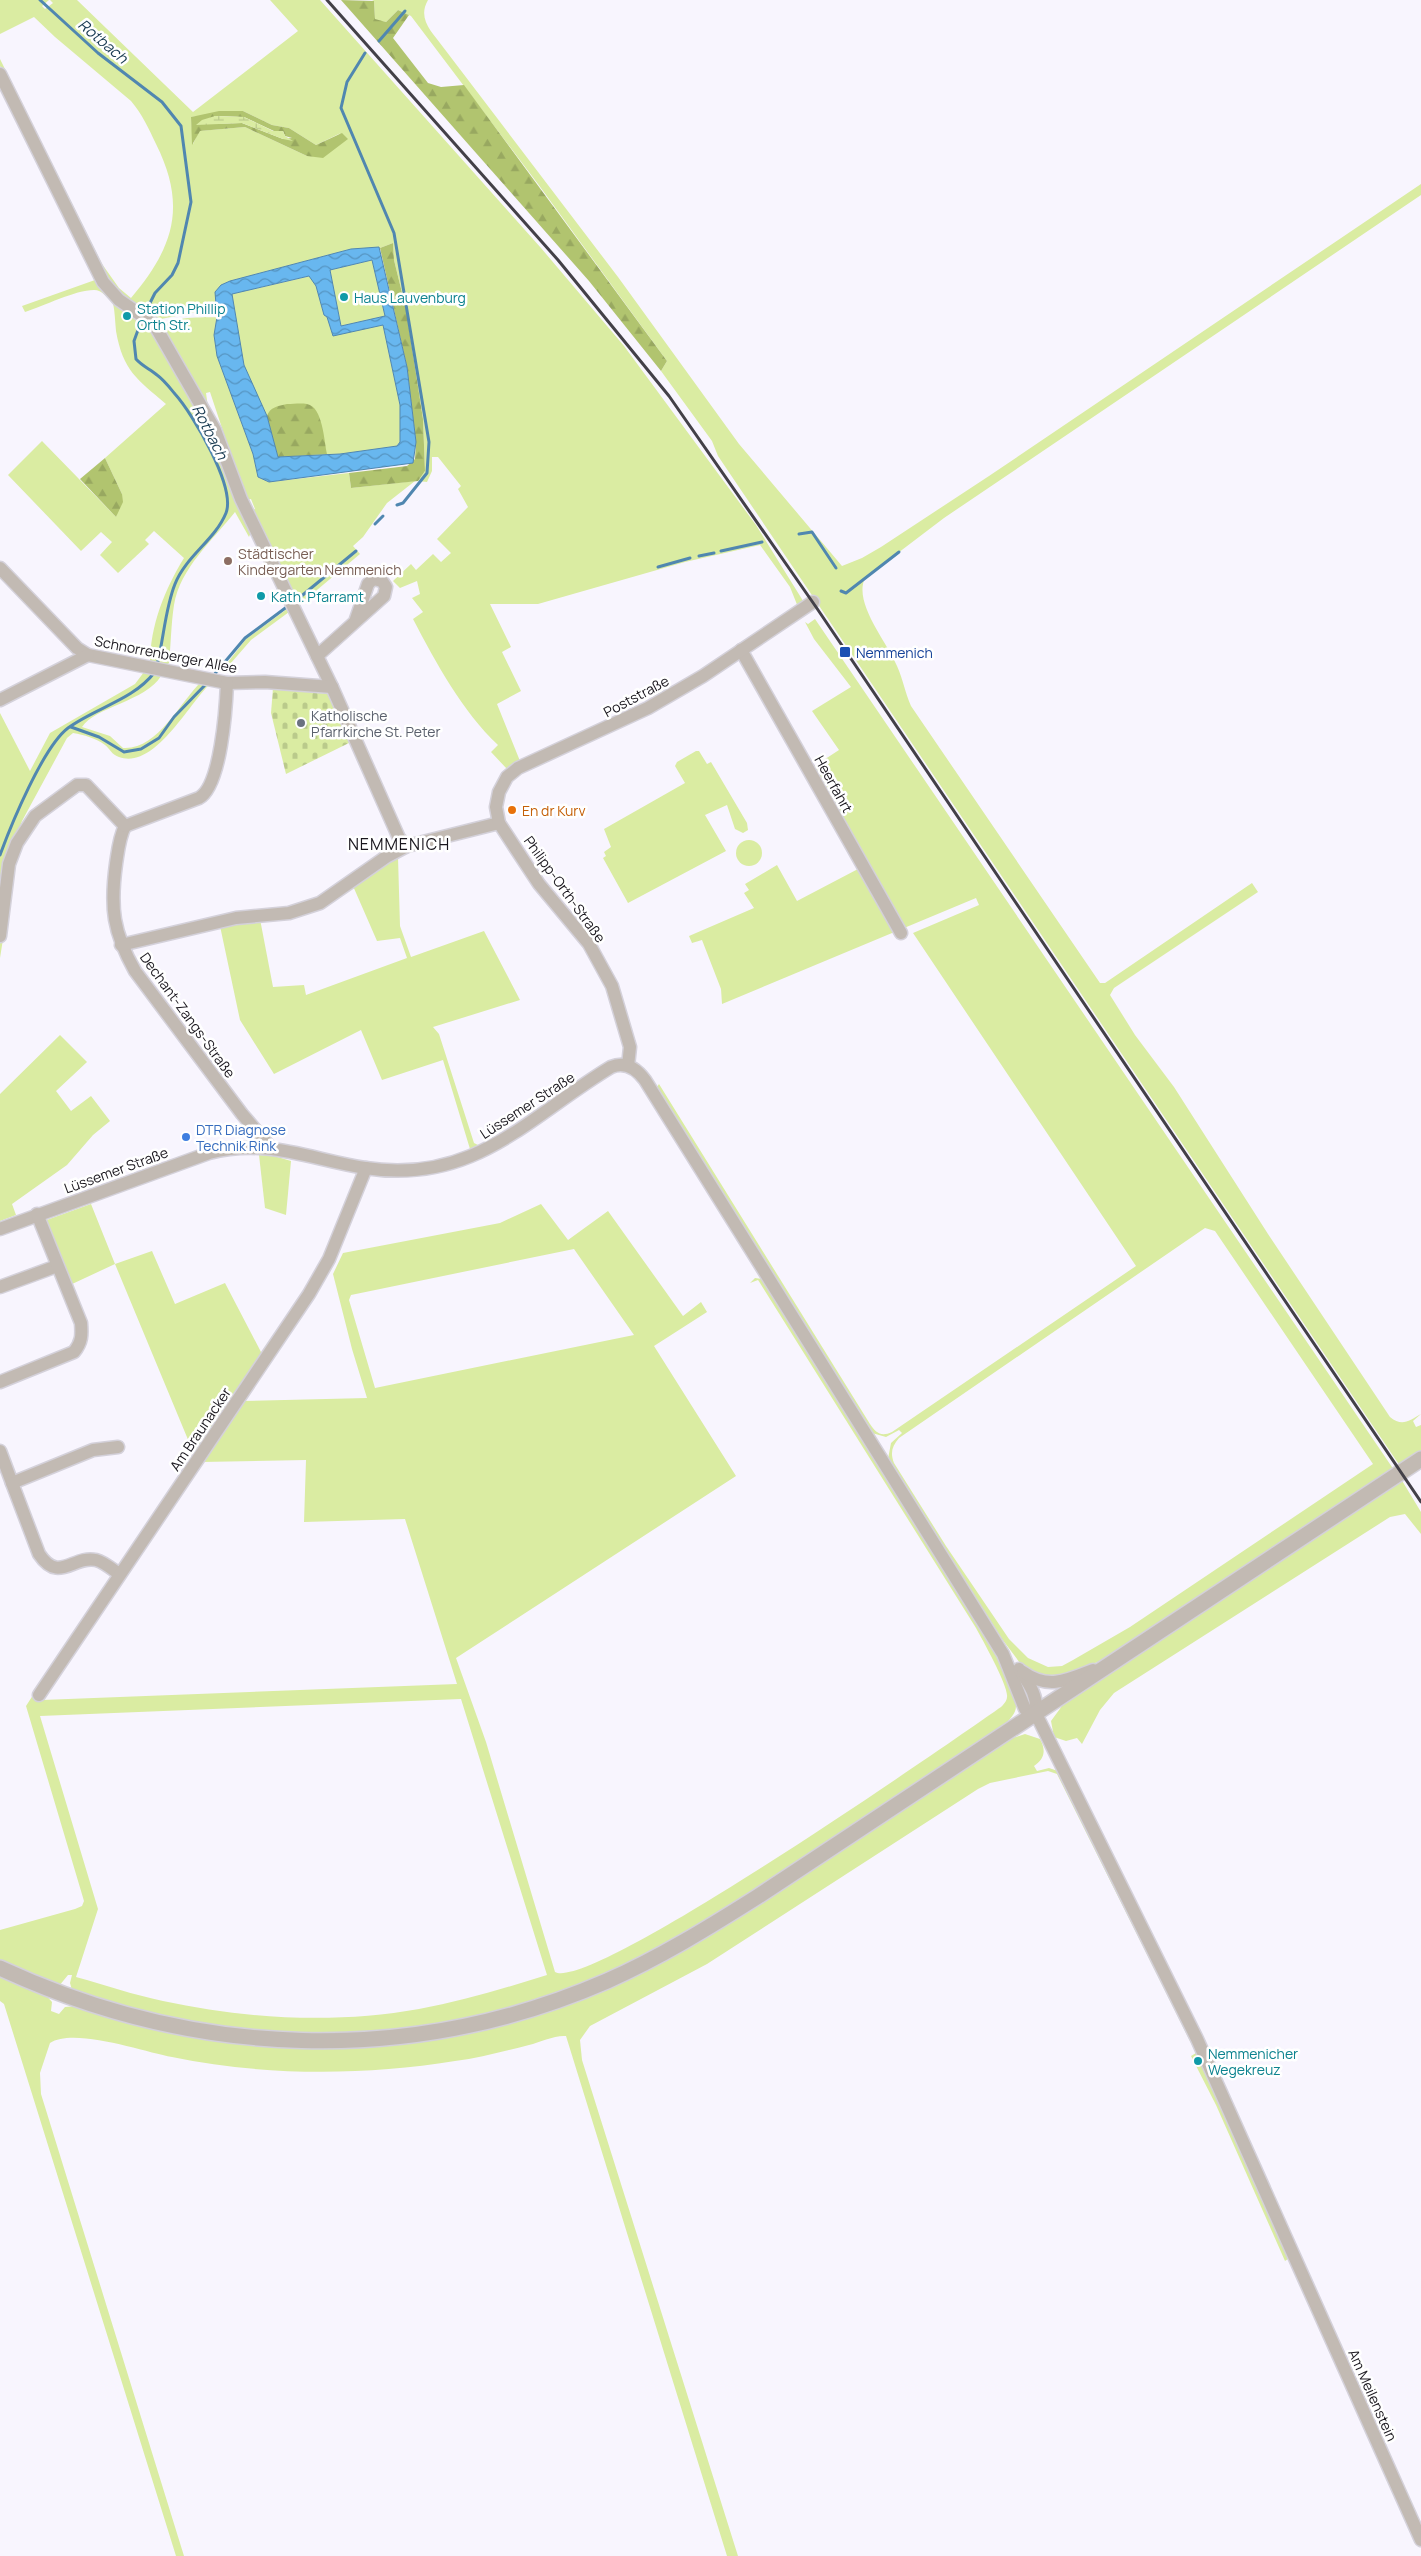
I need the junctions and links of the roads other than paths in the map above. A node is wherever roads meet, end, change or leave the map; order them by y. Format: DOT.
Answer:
graph roads {
  1 [pos="0,74"];
  2 [pos="0,568"];
  3 [pos="813,602"];
  4 [pos="355,622"];
  5 [pos="741,650"];
  6 [pos="88,655"];
  7 [pos="317,656"];
  8 [pos="227,683"];
  9 [pos="332,687"];
  10 [pos="0,700"];
  11 [pos="499,823"];
  12 [pos="125,826"];
  13 [pos="407,846"];
  14 [pos="901,933"];
  15 [pos="0,936"];
  16 [pos="121,945"];
  17 [pos="628,1066"];
  18 [pos="271,1148"];
  19 [pos="366,1168"];
  20 [pos="37,1214"];
  21 [pos="0,1229"];
  22 [pos="57,1266"];
  23 [pos="0,1287"];
  24 [pos="0,1382"];
  25 [pos="118,1447"];
  26 [pos="0,1452"];
  27 [pos="1421,1459"];
  28 [pos="12,1482"];
  29 [pos="119,1574"];
  30 [pos="1003,1654"];
  31 [pos="1114,1662"];
  32 [pos="1019,1669"];
  33 [pos="39,1695"];
  34 [pos="1036,1714"];
  35 [pos="0,1968"];
  36 [pos="1421,2540"];
  1 -- 7 [label="street"];
  2 -- 6 [label="street, Schnorrenberger Allee"];
  3 -- 5 [label="street, Poststraße"];
  4 -- 7 [label="street"];
  5 -- 11 [label="street, Poststraße"];
  5 -- 14 [label="street, Heerfahrt"];
  6 -- 8 [label="street, Schnorrenberger Allee"];
  6 -- 10 [label="street"];
  7 -- 9 [label="street"];
  8 -- 9 [label="street, Schnorrenberger Allee"];
  8 -- 12 [label="street"];
  9 -- 13 [label="street"];
  11 -- 13 [label="street"];
  11 -- 17 [label="street, Philipp-Orth-Straße"];
  12 -- 15 [label="street"];
  12 -- 16 [label="street, Dechant-Zangs-Straße"];
  13 -- 16 [label="street"];
  16 -- 18 [label="street, Dechant-Zangs-Straße"];
  17 -- 19 [label="street, Lüssemer Straße"];
  17 -- 30 [label="street"];
  18 -- 19 [label="street, Lüssemer Straße"];
  18 -- 20 [label="street, Lüssemer Straße"];
  19 -- 29 [label="street, Am Braunacker"];
  20 -- 21 [label="street, Lüssemer Straße"];
  20 -- 22 [label="street"];
  22 -- 23 [label="street"];
  22 -- 24 [label="street"];
  25 -- 28 [label="street"];
  26 -- 28 [label="street"];
  27 -- 31 [label="street"];
  28 -- 29 [label="street"];
  29 -- 33 [label="street, Am Braunacker"];
  30 -- 32 [label="street"];
  30 -- 34 [label="street"];
  31 -- 32 [label="street"];
  31 -- 34 [label="street"];
  32 -- 34 [label="street"];
  34 -- 35 [label="street"];
  34 -- 36 [label="street, Am Meilenstein"];
}
